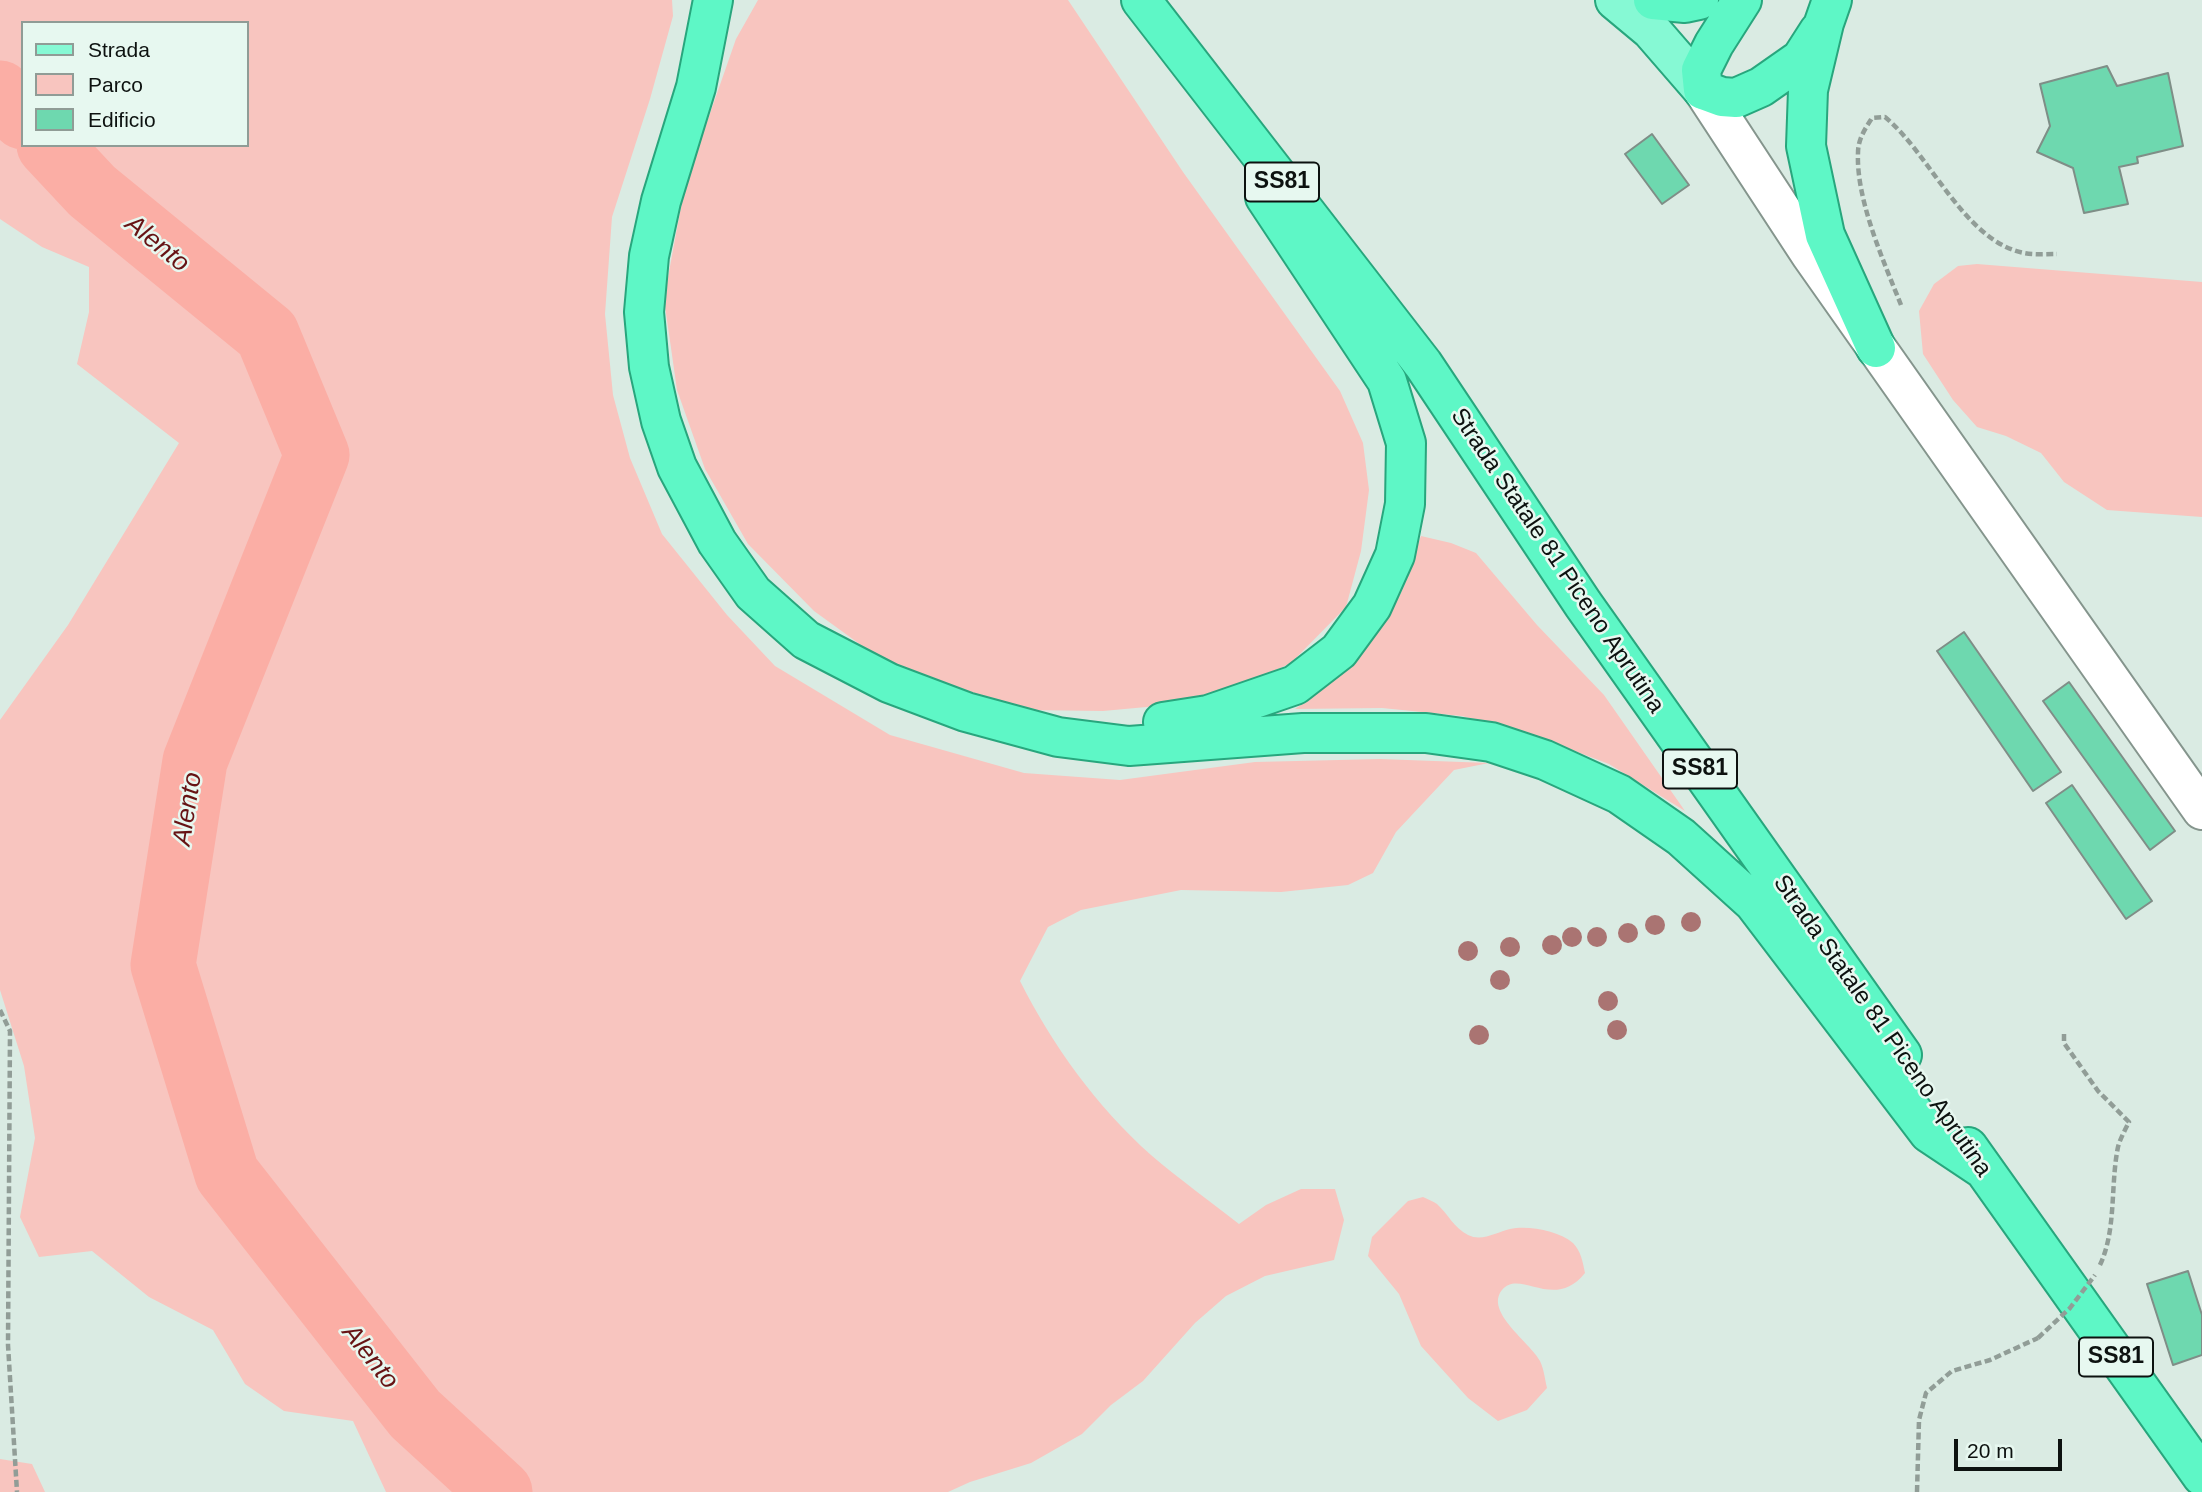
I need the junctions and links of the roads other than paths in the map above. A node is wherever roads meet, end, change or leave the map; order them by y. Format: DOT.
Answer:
graph roads {
  1 [pos="713,0"];
  2 [pos="740,0"];
  3 [pos="1141,0"];
  4 [pos="1170,0"];
  5 [pos="1615,0"];
  6 [pos="1653,0"];
  7 [pos="1699,0"];
  8 [pos="1742,0"];
  9 [pos="1828,11"];
  10 [pos="696,87"];
  11 [pos="1703,90"];
  12 [pos="1876,348"];
  13 [pos="1423,364"];
  14 [pos="966,712"];
  15 [pos="2202,810"];
  16 [pos="1983,1169"];
  17 [pos="2202,1476"];
  1 -- 10 [label="highway"];
  2 -- 10 [label="highway"];
  3 -- 13 [label="highway, Strada Statale 81 Piceno Aprutina / SS81"];
  3 -- 14 [label="highway"];
  4 -- 13 [label="highway"];
  5 -- 11 [label="main road"];
  6 -- 7 [label="highway"];
  8 -- 11 [label="highway"];
  9 -- 11 [label="highway"];
  9 -- 12 [label="highway"];
  10 -- 14 [label="highway"];
  11 -- 12 [label="main road"];
  12 -- 15 [label="main road"];
  13 -- 16 [label="highway, Strada Statale 81 Piceno Aprutina / SS81"];
  14 -- 16 [label="highway"];
  16 -- 17 [label="highway, Strada Statale 81 Piceno Aprutina / SS81"];
}
